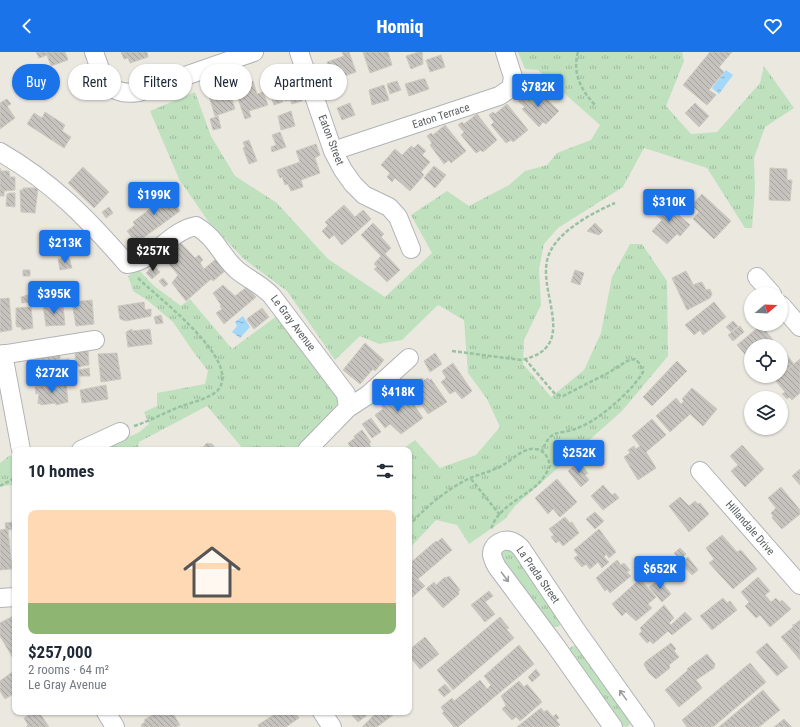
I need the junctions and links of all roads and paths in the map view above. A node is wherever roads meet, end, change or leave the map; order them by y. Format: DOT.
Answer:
graph roads {
  1 [pos="94,52"];
  2 [pos="254,52"];
  3 [pos="299,52"];
  4 [pos="505,52"];
  5 [pos="578,52"];
  6 [pos="596,105"];
  7 [pos="333,151"];
  8 [pos="0,152"];
  9 [pos="615,203"];
  10 [pos="411,249"];
  11 [pos="127,264"];
  12 [pos="757,277"];
  13 [pos="766,287"];
  14 [pos="788,313"];
  15 [pos="800,327"];
  16 [pos="95,340"];
  17 [pos="452,352"];
  18 [pos="2,354"];
  19 [pos="409,358"];
  20 [pos="525,359"];
  21 [pos="348,408"];
  22 [pos="120,432"];
  23 [pos="20,447"];
  24 [pos="88,447"];
  25 [pos="310,447"];
  26 [pos="542,451"];
  27 [pos="700,471"];
  28 [pos="471,479"];
  29 [pos="12,480"];
  30 [pos="0,486"];
  31 [pos="500,515"];
  32 [pos="412,523"];
  33 [pos="497,544"];
  34 [pos="800,585"];
  35 [pos="12,597"];
  36 [pos="0,598"];
  37 [pos="576,630"];
  38 [pos="555,645"];
  39 [pos="108,715"];
  40 [pos="324,715"];
  41 [pos="116,727"];
  42 [pos="332,727"];
  43 [pos="613,727"];
  44 [pos="645,727"];
  1 -- 2 [label="street"];
  3 -- 7 [label="street, Eaton Street"];
  4 -- 7 [label="street, Eaton Terrace"];
  5 -- 6 [label="path"];
  7 -- 10 [label="street, Eaton Street"];
  8 -- 11 [label="street"];
  9 -- 20 [label="path"];
  11 -- 21 [label="street, Le Gray Avenue"];
  11 -- 22 [label="path"];
  12 -- 13 [label="street"];
  14 -- 15 [label="street"];
  16 -- 18 [label="street"];
  17 -- 20 [label="path"];
  18 -- 23 [label="street"];
  19 -- 21 [label="street"];
  20 -- 26 [label="path"];
  21 -- 25 [label="street"];
  22 -- 24 [label="street"];
  26 -- 28 [label="path"];
  26 -- 31 [label="path"];
  27 -- 34 [label="street, Hillandale Drive"];
  28 -- 31 [label="path"];
  28 -- 32 [label="path"];
  29 -- 30 [label="path"];
  31 -- 33 [label="path"];
  33 -- 37 [label="street, La Prada Street"];
  33 -- 38 [label="street, one-way"];
  35 -- 36 [label="street"];
  37 -- 38 [label="street"];
  44 -- 37 [label="street, La Prada Street, one-way"];
  38 -- 43 [label="street"];
  39 -- 41 [label="street"];
  40 -- 42 [label="street"];
}
